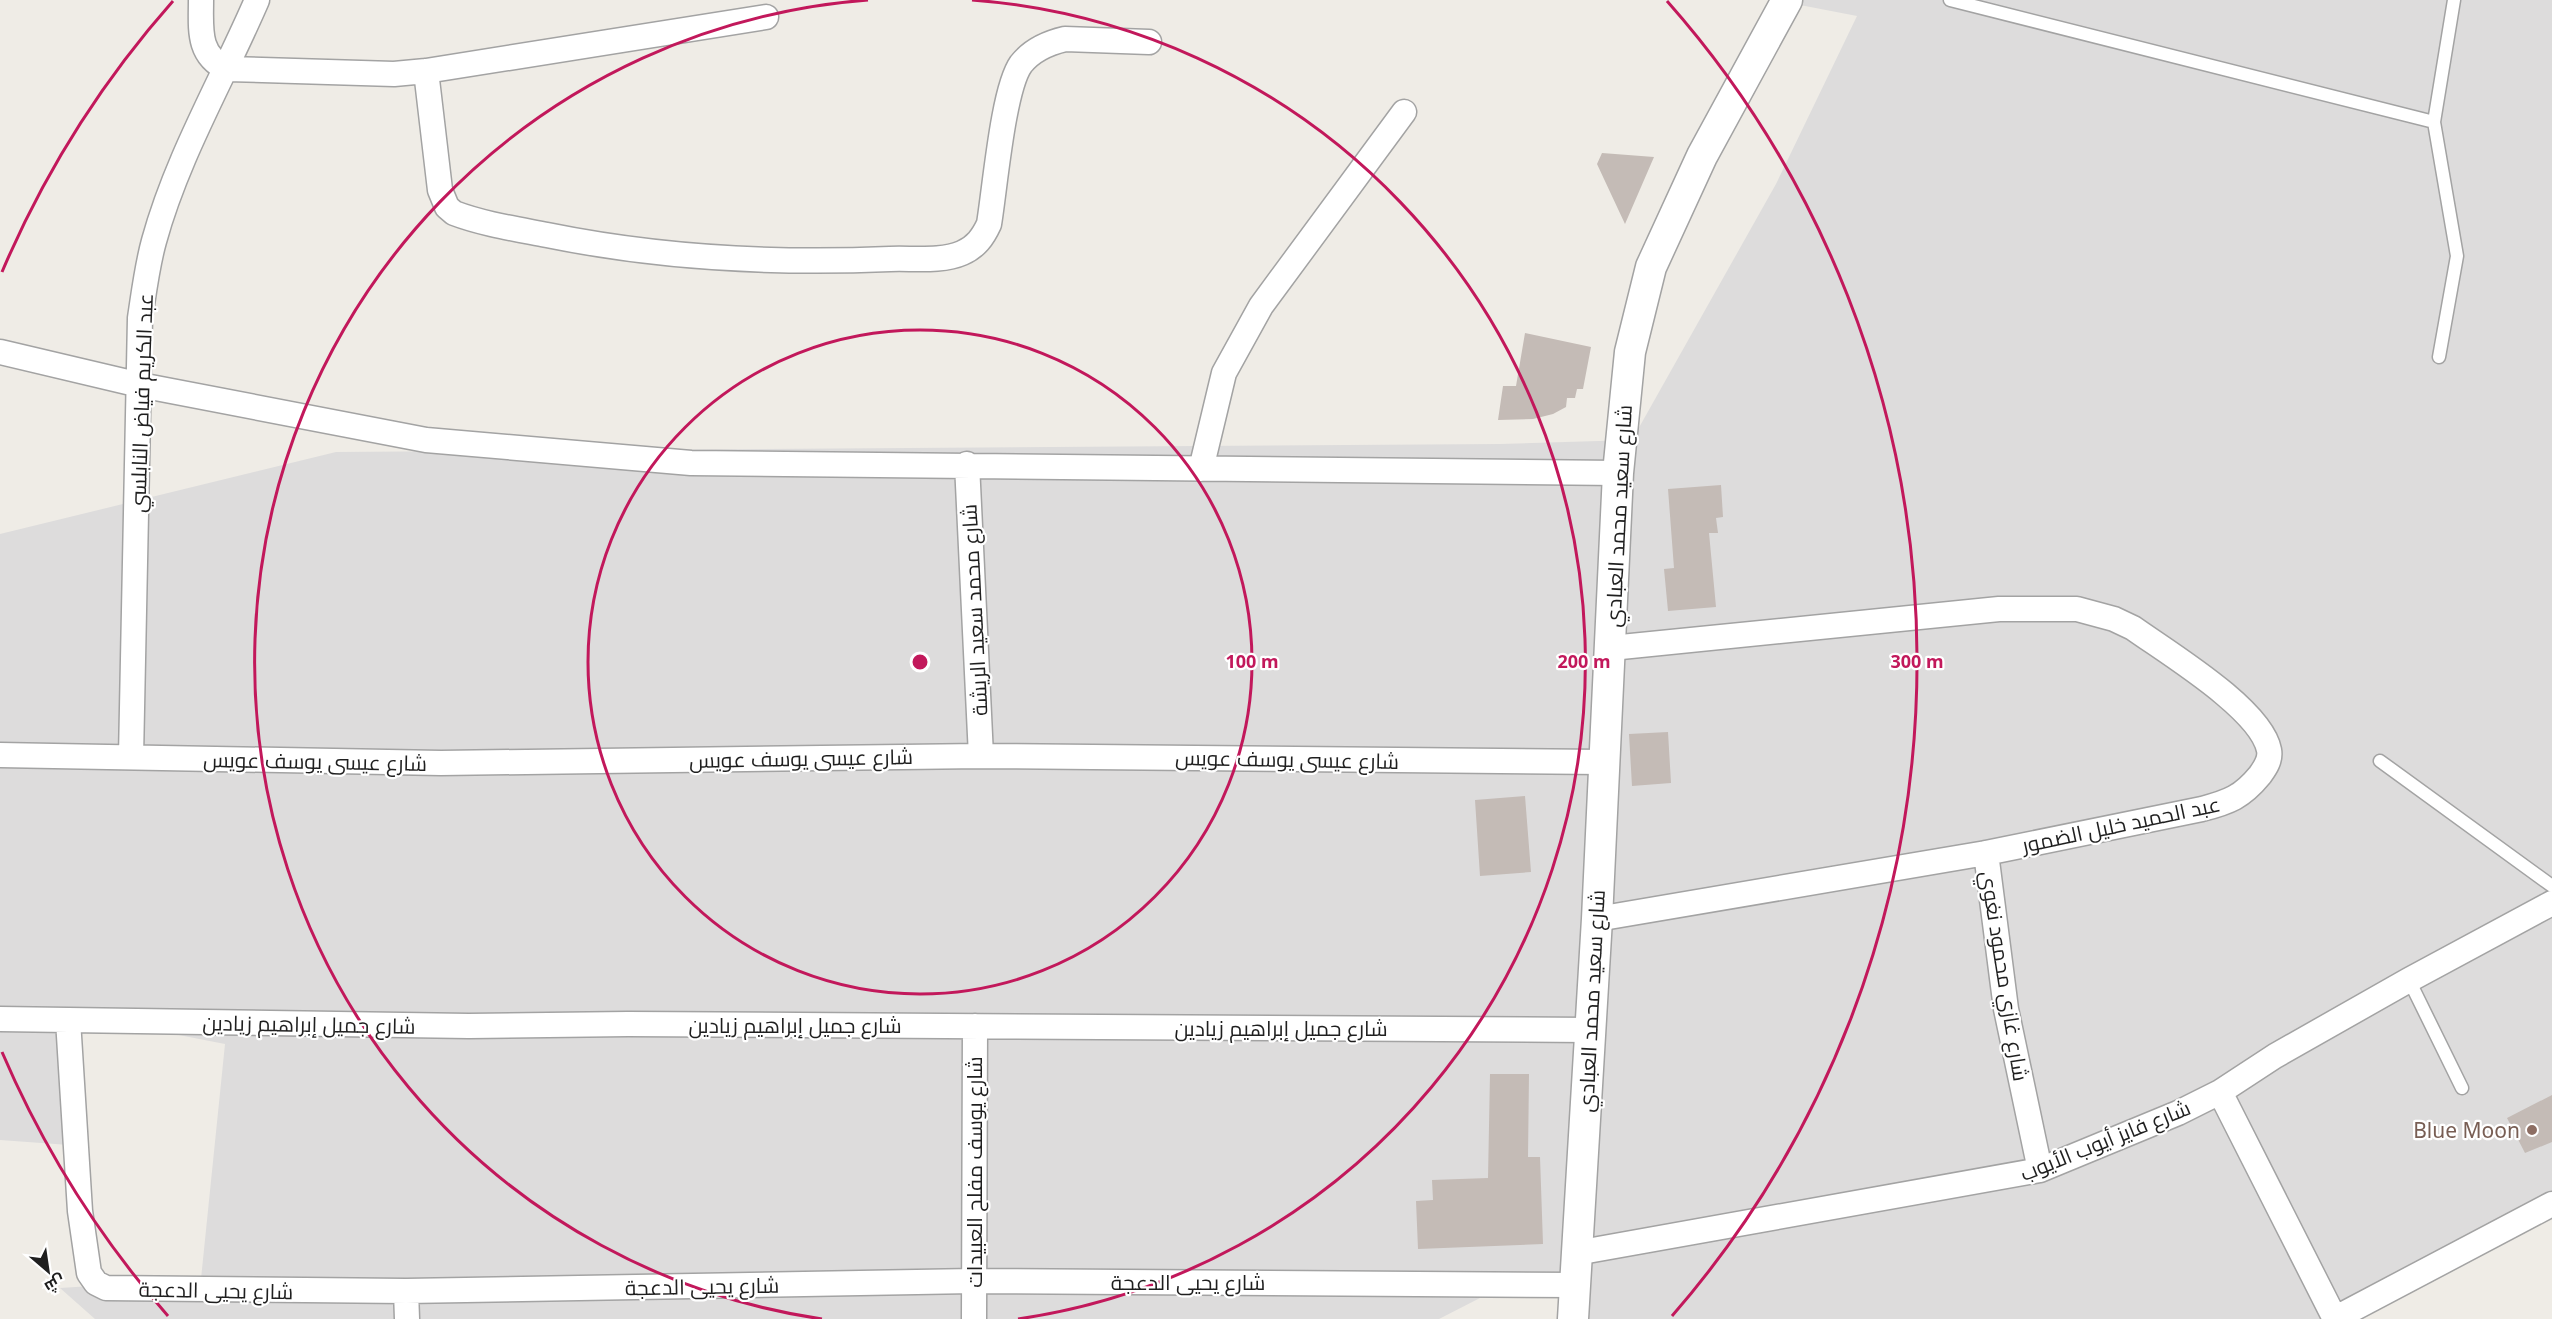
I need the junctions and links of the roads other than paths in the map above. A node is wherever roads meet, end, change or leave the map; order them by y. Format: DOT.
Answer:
graph roads {
  1 [pos="201,0"];
  2 [pos="257,0"];
  3 [pos="1787,0"];
  4 [pos="1950,0"];
  5 [pos="2454,0"];
  6 [pos="766,17"];
  7 [pos="1149,42"];
  8 [pos="227,69"];
  9 [pos="426,71"];
  10 [pos="1404,112"];
  11 [pos="2434,122"];
  12 [pos="0,352"];
  13 [pos="2439,357"];
  14 [pos="140,385"];
  15 [pos="967,465"];
  16 [pos="1201,469"];
  17 [pos="1618,473"];
  18 [pos="1611,648"];
  19 [pos="0,755"];
  20 [pos="981,756"];
  21 [pos="131,757"];
  22 [pos="2380,761"];
  23 [pos="1603,762"];
  24 [pos="1986,853"];
  25 [pos="2552,886"];
  26 [pos="2552,903"];
  27 [pos="1597,919"];
  28 [pos="2409,980"];
  29 [pos="0,1019"];
  30 [pos="68,1020"];
  31 [pos="975,1026"];
  32 [pos="1589,1030"];
  33 [pos="2462,1088"];
  34 [pos="2220,1092"];
  35 [pos="2040,1170"];
  36 [pos="2552,1204"];
  37 [pos="1576,1253"];
  38 [pos="973,1281"];
  39 [pos="1575,1285"];
  40 [pos="406,1291"];
  41 [pos="407,1319"];
  42 [pos="974,1319"];
  43 [pos="1573,1319"];
  44 [pos="2335,1319"];
  1 -- 8 [label="street"];
  2 -- 8 [label="street, عبد الكريم فياض النابلسي"];
  3 -- 17 [label="street, شارع سعيد محمد العبادي"];
  4 -- 11 [label="lane"];
  5 -- 11 [label="lane"];
  6 -- 9 [label="street"];
  7 -- 9 [label="street"];
  8 -- 9 [label="street"];
  8 -- 14 [label="street, عبد الكريم فياض النابلسي"];
  10 -- 16 [label="street"];
  11 -- 13 [label="lane"];
  12 -- 14 [label="street"];
  14 -- 15 [label="street"];
  14 -- 21 [label="street, عبد الكريم فياض النابلسي"];
  15 -- 16 [label="street"];
  15 -- 20 [label="street, شارع محمد سعيد الريشة"];
  16 -- 17 [label="street"];
  17 -- 18 [label="street, شارع سعيد محمد العبادي"];
  18 -- 23 [label="street, شارع سعيد محمد العبادي"];
  18 -- 24 [label="street, عبد الحميد خليل الضمور"];
  19 -- 21 [label="street, شارع عيسى يوسف عويس"];
  20 -- 21 [label="street, شارع عيسى يوسف عويس"];
  20 -- 23 [label="street, شارع عيسى يوسف عويس"];
  22 -- 25 [label="lane"];
  23 -- 27 [label="street, شارع سعيد محمد العبادي"];
  24 -- 27 [label="street, عبد الحميد خليل الضمور"];
  24 -- 35 [label="street, شارع غازي محمود نغوي"];
  26 -- 28 [label="street, شارع فايز أيوب الأيوب"];
  27 -- 32 [label="street, شارع سعيد محمد العبادي"];
  28 -- 33 [label="lane"];
  28 -- 34 [label="street, شارع فايز أيوب الأيوب"];
  29 -- 30 [label="street, شارع جميل إبراهيم زيادين"];
  30 -- 31 [label="street, شارع جميل إبراهيم زيادين"];
  30 -- 40 [label="street, شارع يحيى الدعجة"];
  31 -- 32 [label="street, شارع جميل إبراهيم زيادين"];
  31 -- 38 [label="street, شارع يوسف مفلح العبيدات"];
  32 -- 37 [label="street, شارع سعيد محمد العبادي"];
  34 -- 35 [label="street, شارع فايز أيوب الأيوب"];
  34 -- 44 [label="street"];
  35 -- 37 [label="street, شارع فايز أيوب الأيوب"];
  36 -- 44 [label="street"];
  37 -- 39 [label="street, شارع سعيد محمد العبادي"];
  38 -- 39 [label="street, شارع يحيى الدعجة"];
  38 -- 40 [label="street, شارع يحيى الدعجة"];
  38 -- 42 [label="street, شارع يوسف مفلح العبيدات"];
  39 -- 43 [label="street, شارع سعيد محمد العبادي"];
  40 -- 41 [label="street"];
}
